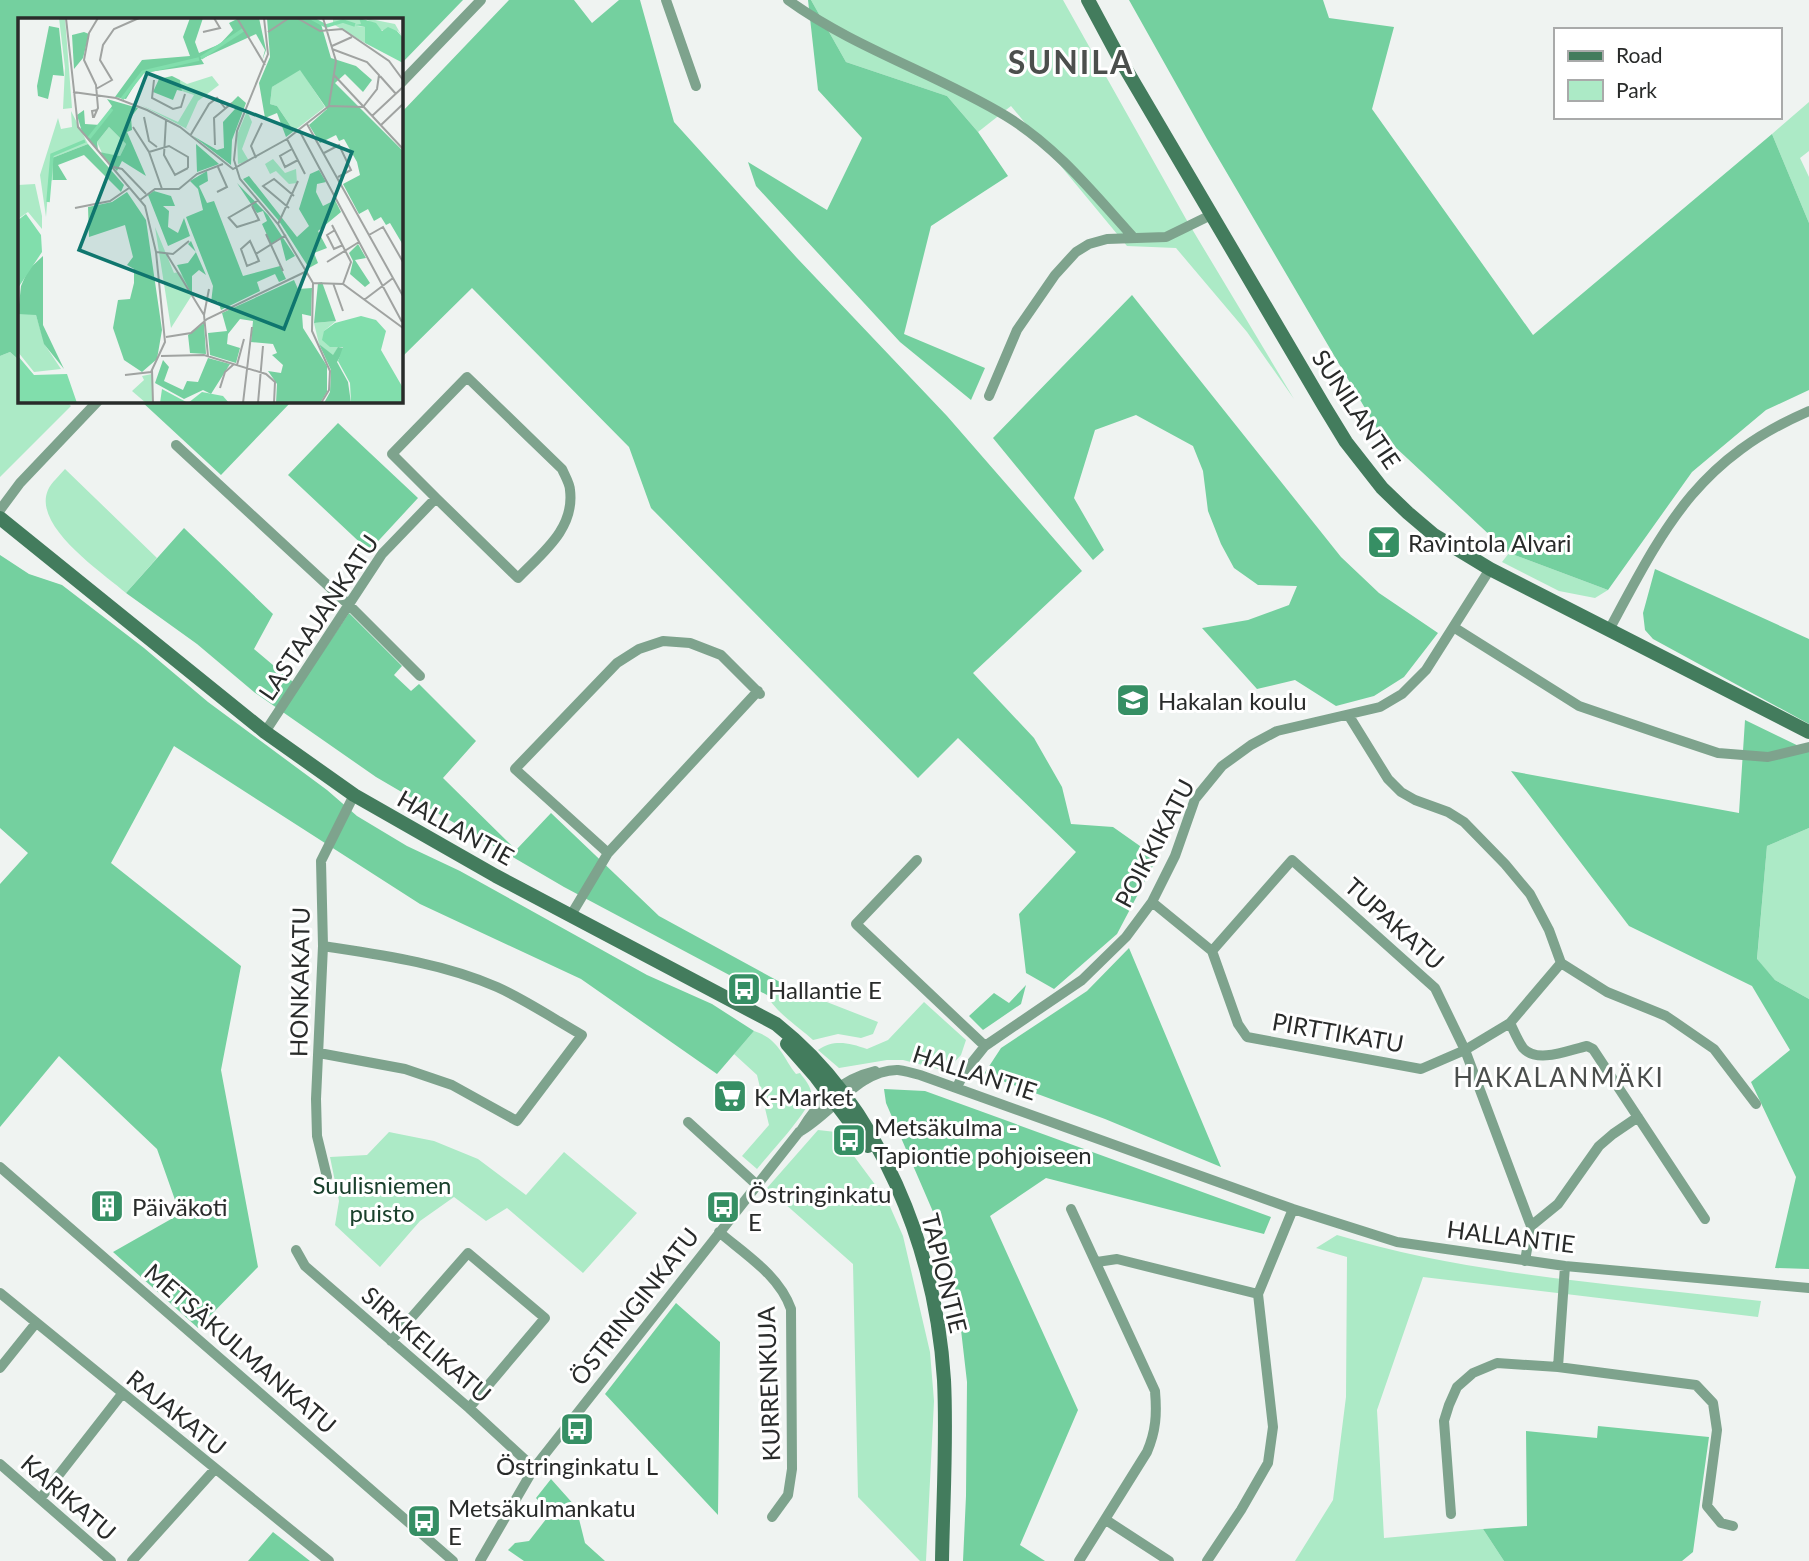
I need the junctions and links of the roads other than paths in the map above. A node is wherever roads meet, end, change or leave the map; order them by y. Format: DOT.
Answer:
graph roads {
  1 [pos="481,0"];
  2 [pos="666,0"];
  3 [pos="788,0"];
  4 [pos="1088,0"];
  5 [pos="402,82"];
  6 [pos="696,86"];
  7 [pos="1211,215"];
  8 [pos="1133,239"];
  9 [pos="989,396"];
  10 [pos="97,402"];
  11 [pos="1809,411"];
  12 [pos="176,445"];
  13 [pos="436,498"];
  14 [pos="0,510"];
  15 [pos="0,518"];
  16 [pos="1490,569"];
  17 [pos="349,605"];
  18 [pos="1455,628"];
  19 [pos="1609,630"];
  20 [pos="420,676"];
  21 [pos="1349,716"];
  22 [pos="265,732"];
  23 [pos="1809,732"];
  24 [pos="1809,747"];
  25 [pos="354,794"];
  26 [pos="608,853"];
  27 [pos="917,860"];
  28 [pos="1152,902"];
  29 [pos="571,915"];
  30 [pos="323,946"];
  31 [pos="1212,951"];
  32 [pos="1561,963"];
  33 [pos="1510,1023"];
  34 [pos="985,1046"];
  35 [pos="1465,1050"];
  36 [pos="319,1053"];
  37 [pos="957,1087"];
  38 [pos="838,1095"];
  39 [pos="1756,1104"];
  40 [pos="1638,1117"];
  41 [pos="688,1122"];
  42 [pos="799,1132"];
  43 [pos="0,1167"];
  44 [pos="327,1177"];
  45 [pos="757,1185"];
  46 [pos="1071,1209"];
  47 [pos="1293,1209"];
  48 [pos="1705,1219"];
  49 [pos="1531,1226"];
  50 [pos="719,1232"];
  51 [pos="296,1250"];
  52 [pos="1525,1261"];
  53 [pos="1097,1262"];
  54 [pos="1565,1266"];
  55 [pos="1809,1288"];
  56 [pos="0,1293"];
  57 [pos="1258,1294"];
  58 [pos="36,1323"];
  59 [pos="391,1341"];
  60 [pos="1558,1367"];
  61 [pos="0,1368"];
  62 [pos="122,1394"];
  63 [pos="469,1408"];
  64 [pos="0,1464"];
  65 [pos="534,1468"];
  66 [pos="215,1469"];
  67 [pos="40,1499"];
  68 [pos="1451,1514"];
  69 [pos="772,1517"];
  70 [pos="1106,1520"];
  71 [pos="1733,1526"];
  72 [pos="110,1561"];
  73 [pos="132,1561"];
  74 [pos="328,1561"];
  75 [pos="453,1561"];
  76 [pos="480,1561"];
  77 [pos="942,1561"];
  78 [pos="1079,1561"];
  79 [pos="1169,1561"];
  80 [pos="1207,1561"];
  1 -- 5 [label="street"];
  2 -- 6 [label="street"];
  3 -- 8 [label="street"];
  4 -- 7 [label="street, SUNILANTIE"];
  7 -- 8 [label="street"];
  7 -- 16 [label="street, SUNILANTIE"];
  8 -- 9 [label="street"];
  10 -- 14 [label="street"];
  11 -- 19 [label="street"];
  12 -- 17 [label="street"];
  13 -- 13 [label="street"];
  13 -- 17 [label="street, LASTAAJANKATU"];
  15 -- 22 [label="street, HALLANTIE"];
  16 -- 18 [label="street, POIKKIKATU"];
  16 -- 19 [label="street, SUNILANTIE"];
  17 -- 20 [label="street"];
  17 -- 22 [label="street, LASTAAJANKATU"];
  18 -- 21 [label="street, POIKKIKATU"];
  18 -- 24 [label="street"];
  19 -- 23 [label="street, SUNILANTIE"];
  21 -- 28 [label="street, POIKKIKATU"];
  21 -- 32 [label="street"];
  22 -- 25 [label="street, HALLANTIE"];
  25 -- 29 [label="street, HALLANTIE"];
  25 -- 30 [label="street, HONKAKATU"];
  26 -- 26 [label="street"];
  26 -- 29 [label="street"];
  27 -- 34 [label="street"];
  28 -- 31 [label="street"];
  28 -- 34 [label="street, POIKKIKATU"];
  29 -- 38 [label="street, HALLANTIE"];
  30 -- 36 [label="street, HONKAKATU"];
  30 -- 36 [label="street"];
  31 -- 35 [label="street, PIRTTIKATU"];
  31 -- 35 [label="street, TUPAKATU"];
  32 -- 33 [label="street, PIRTTIKATU"];
  32 -- 39 [label="street"];
  33 -- 35 [label="street, PIRTTIKATU"];
  33 -- 40 [label="street"];
  34 -- 37 [label="street, POIKKIKATU"];
  35 -- 49 [label="street, TUPAKATU"];
  36 -- 44 [label="street, HONKAKATU"];
  37 -- 38 [label="street, HALLANTIE"];
  37 -- 47 [label="street, HALLANTIE"];
  38 -- 42 [label="street, HALLANTIE"];
  38 -- 77 [label="street, TAPIONTIE"];
  40 -- 48 [label="street"];
  40 -- 49 [label="street"];
  41 -- 45 [label="street"];
  42 -- 45 [label="street, ÖSTRINGINKATU"];
  43 -- 75 [label="street, METSÄKULMANKATU"];
  45 -- 50 [label="street, ÖSTRINGINKATU"];
  46 -- 53 [label="street"];
  47 -- 52 [label="street, HALLANTIE"];
  47 -- 57 [label="street"];
  49 -- 52 [label="street"];
  50 -- 65 [label="street, ÖSTRINGINKATU"];
  50 -- 69 [label="street, KURRENKUJA"];
  51 -- 59 [label="street, SIRKKELIKATU"];
  52 -- 54 [label="street, HALLANTIE"];
  53 -- 57 [label="street"];
  53 -- 70 [label="street"];
  54 -- 55 [label="street, HALLANTIE"];
  54 -- 60 [label="street"];
  56 -- 58 [label="street, RAJAKATU"];
  57 -- 80 [label="street"];
  58 -- 61 [label="street"];
  58 -- 62 [label="street, RAJAKATU"];
  59 -- 63 [label="street, SIRKKELIKATU"];
  59 -- 63 [label="street"];
  60 -- 68 [label="street"];
  60 -- 71 [label="street"];
  62 -- 66 [label="street, RAJAKATU"];
  62 -- 67 [label="street"];
  63 -- 65 [label="street, SIRKKELIKATU"];
  64 -- 67 [label="street, KARIKATU"];
  65 -- 76 [label="street, ÖSTRINGINKATU"];
  66 -- 73 [label="street, KARIKATU"];
  66 -- 74 [label="street, RAJAKATU"];
  67 -- 72 [label="street, KARIKATU"];
  70 -- 78 [label="street"];
  70 -- 79 [label="street"];
}
